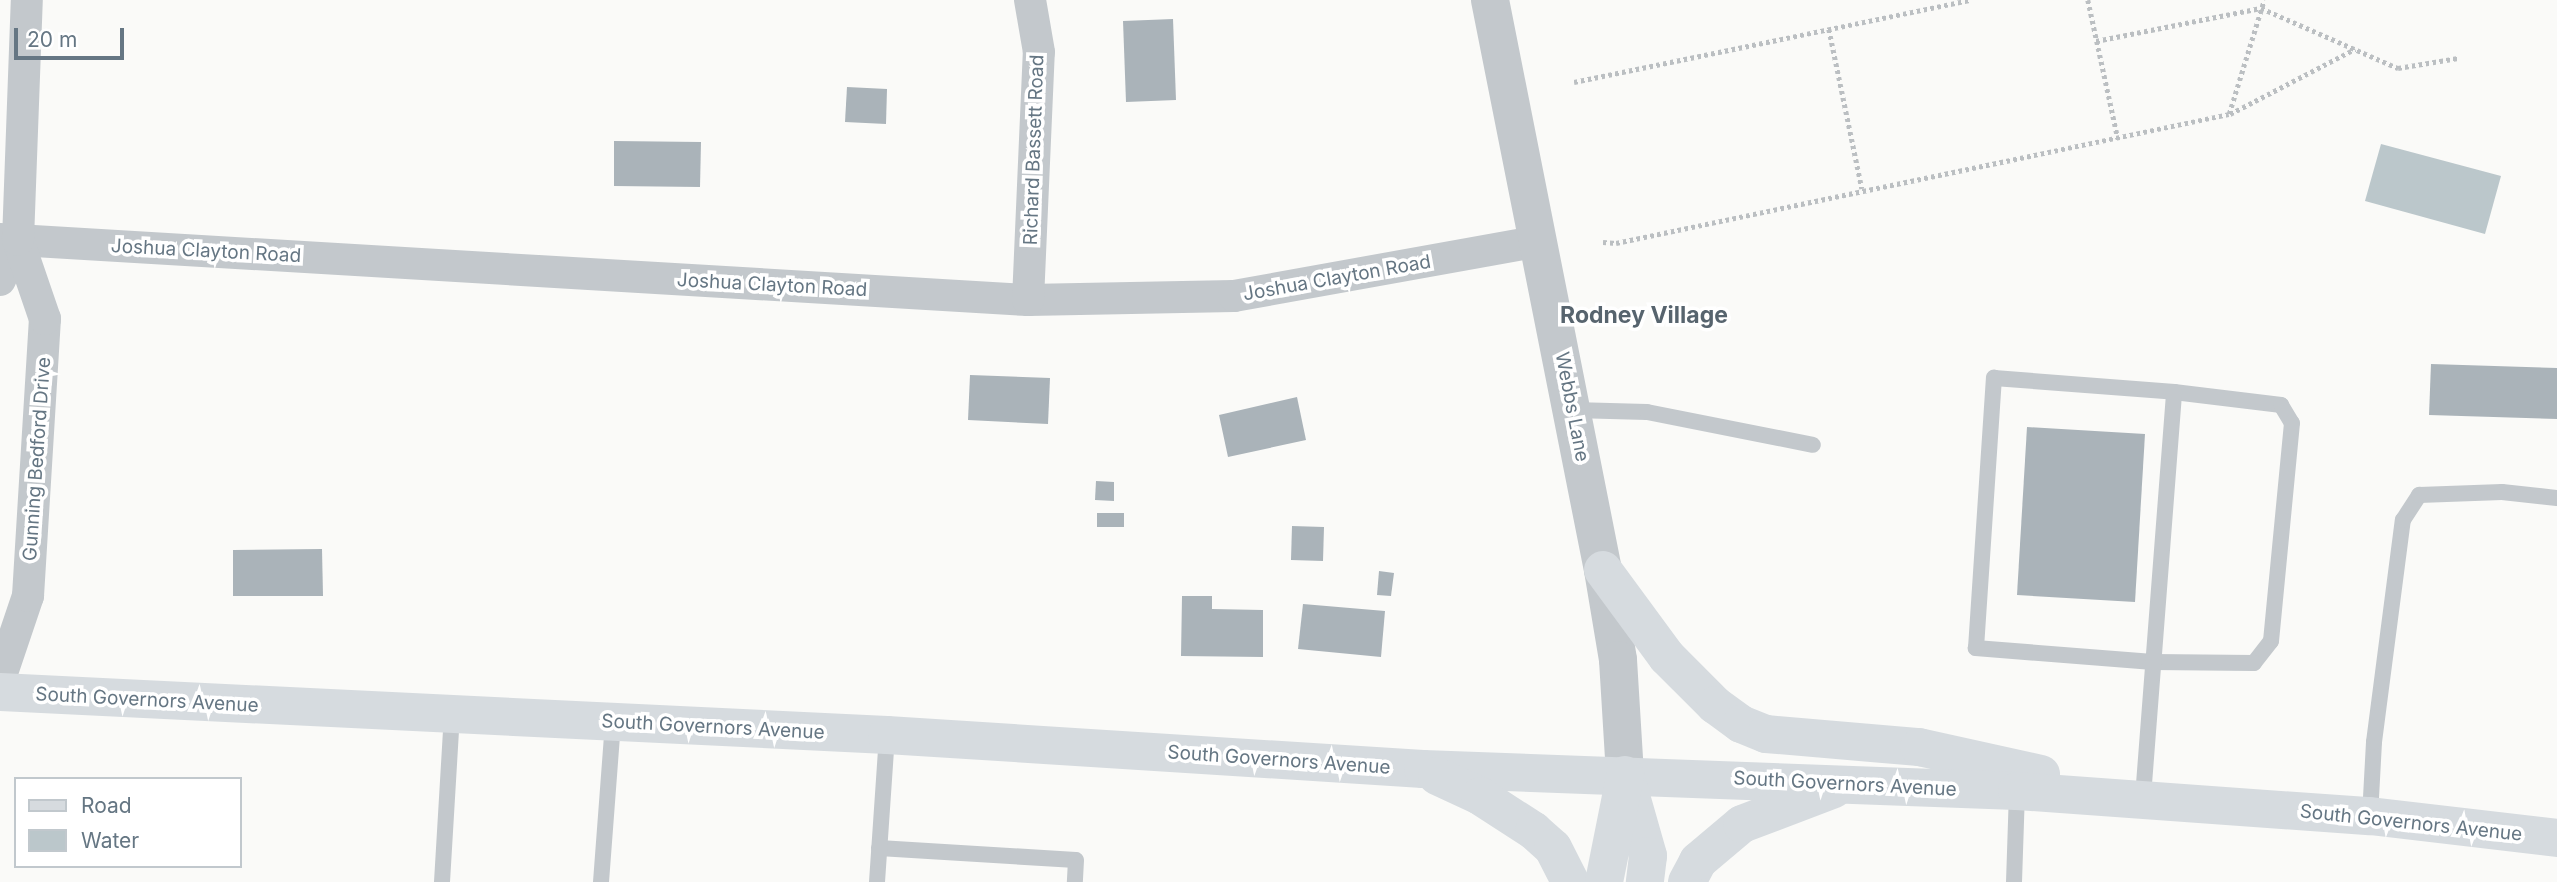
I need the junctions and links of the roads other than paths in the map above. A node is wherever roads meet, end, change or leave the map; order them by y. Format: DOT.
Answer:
graph roads {
  1 [pos="27,0"];
  2 [pos="1030,0"];
  3 [pos="1490,0"];
  4 [pos="9,239"];
  5 [pos="1540,241"];
  6 [pos="0,280"];
  7 [pos="1028,300"];
  8 [pos="2174,392"];
  9 [pos="1573,410"];
  10 [pos="1813,444"];
  11 [pos="2557,498"];
  12 [pos="1602,570"];
  13 [pos="2153,662"];
  14 [pos="0,679"];
  15 [pos="0,692"];
  16 [pos="452,715"];
  17 [pos="612,723"];
  18 [pos="887,735"];
  19 [pos="1423,769"];
  20 [pos="1625,775"];
  21 [pos="1847,784"];
  22 [pos="2017,791"];
  23 [pos="2160,800"];
  24 [pos="2370,816"];
  25 [pos="2557,838"];
  26 [pos="879,848"];
  27 [pos="442,882"];
  28 [pos="601,882"];
  29 [pos="877,882"];
  30 [pos="1075,882"];
  31 [pos="1570,882"];
  32 [pos="1604,882"];
  33 [pos="1645,882"];
  34 [pos="1686,882"];
  35 [pos="2014,882"];
  1 -- 4 [label="street, Gunning Bedford Drive"];
  2 -- 7 [label="street, Richard Bassett Road"];
  3 -- 5 [label="street, Webbs Lane"];
  4 -- 6 [label="street, Gunning Bedford Drive"];
  4 -- 7 [label="street, Joshua Clayton Road"];
  4 -- 14 [label="street, Gunning Bedford Drive"];
  5 -- 7 [label="street, Joshua Clayton Road"];
  5 -- 9 [label="street, Webbs Lane"];
  8 -- 13 [label="lane"];
  8 -- 13 [label="lane"];
  8 -- 13 [label="lane"];
  9 -- 10 [label="lane"];
  9 -- 12 [label="street, Webbs Lane"];
  11 -- 24 [label="lane"];
  12 -- 20 [label="street, Webbs Lane"];
  12 -- 23 [label="main road"];
  13 -- 23 [label="lane"];
  15 -- 16 [label="main road, South Governors Avenue"];
  16 -- 17 [label="main road, South Governors Avenue"];
  16 -- 27 [label="lane"];
  17 -- 18 [label="main road, South Governors Avenue"];
  17 -- 28 [label="lane"];
  18 -- 19 [label="main road, South Governors Avenue"];
  18 -- 26 [label="lane"];
  19 -- 20 [label="main road, South Governors Avenue"];
  19 -- 31 [label="main road"];
  20 -- 21 [label="main road, South Governors Avenue"];
  20 -- 32 [label="main road, Webbs Lane"];
  20 -- 33 [label="main road, Webbs Lane"];
  21 -- 22 [label="main road, South Governors Avenue"];
  21 -- 34 [label="main road"];
  22 -- 23 [label="main road, South Governors Avenue"];
  22 -- 35 [label="lane"];
  23 -- 24 [label="main road, South Governors Avenue"];
  24 -- 25 [label="main road, South Governors Avenue"];
  26 -- 29 [label="lane"];
  26 -- 30 [label="lane"];
}
